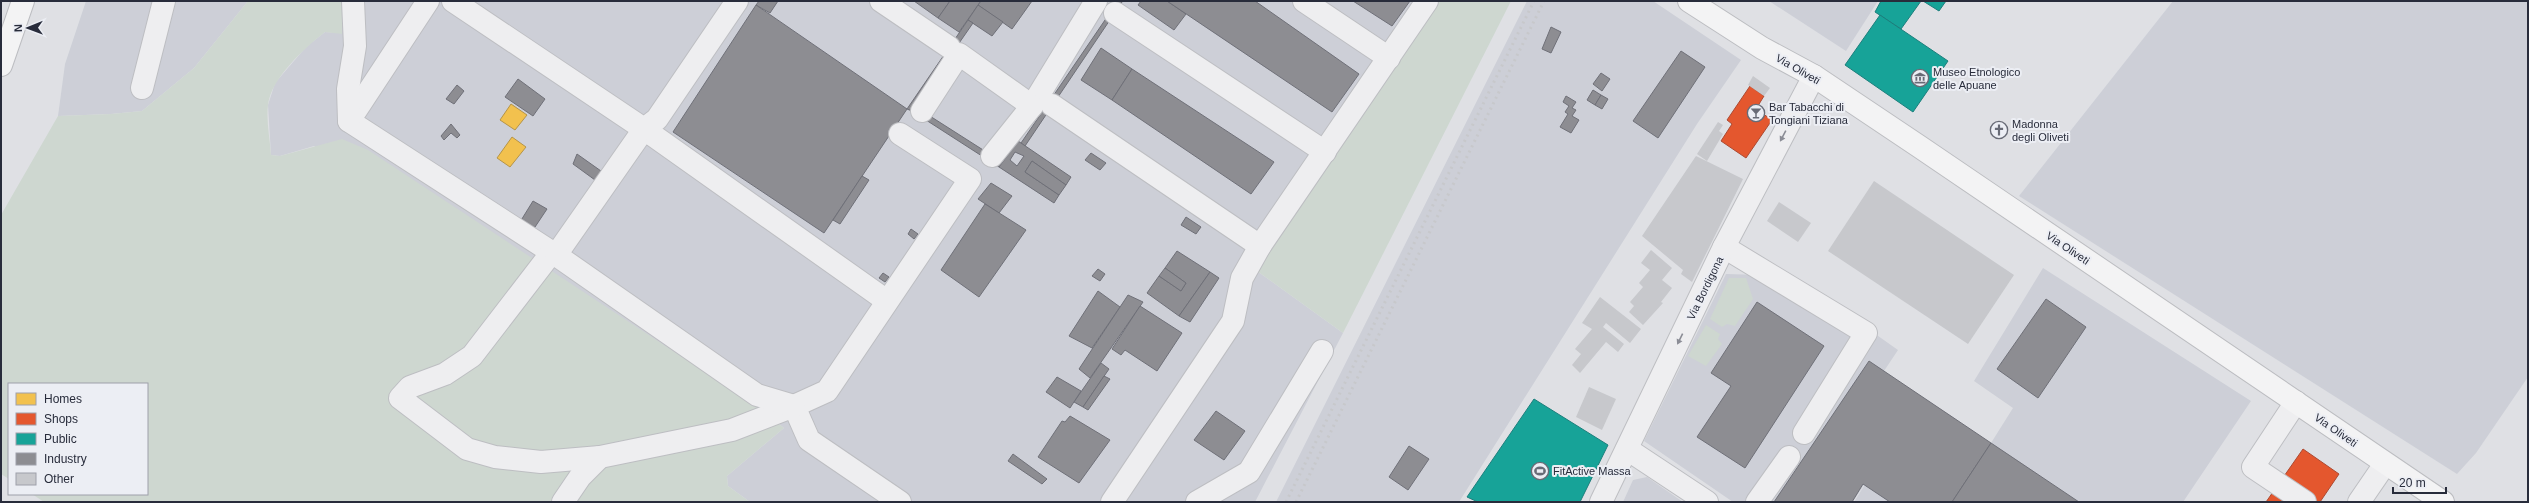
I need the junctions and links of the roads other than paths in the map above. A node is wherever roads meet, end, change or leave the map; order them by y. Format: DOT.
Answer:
graph roads {
  1 [pos="23,1"];
  2 [pos="164,1"];
  3 [pos="353,1"];
  4 [pos="428,1"];
  5 [pos="453,1"];
  6 [pos="737,1"];
  7 [pos="881,1"];
  8 [pos="1304,1"];
  9 [pos="1427,1"];
  10 [pos="1689,1"];
  11 [pos="1105,7"];
  12 [pos="954,51"];
  13 [pos="1389,58"];
  14 [pos="1,65"];
  15 [pos="1814,76"];
  16 [pos="142,88"];
  17 [pos="1043,102"];
  18 [pos="349,121"];
  19 [pos="644,129"];
  20 [pos="1325,152"];
  21 [pos="970,179"];
  22 [pos="1260,246"];
  23 [pos="1724,247"];
  24 [pos="554,253"];
  25 [pos="887,301"];
  26 [pos="1322,351"];
  27 [pos="2296,402"];
  28 [pos="794,406"];
  29 [pos="1804,433"];
  30 [pos="1627,449"];
  31 [pos="600,457"];
  32 [pos="1789,458"];
  33 [pos="2385,464"];
  34 [pos="564,502"];
  35 [pos="900,502"];
  36 [pos="1112,502"];
  37 [pos="1197,502"];
  38 [pos="1601,502"];
  39 [pos="1707,502"];
  40 [pos="1757,502"];
  41 [pos="2305,502"];
  42 [pos="2359,502"];
  43 [pos="2443,502"];
  1 -- 14 [label="main road"];
  2 -- 16 [label="street"];
  3 -- 18 [label="street"];
  4 -- 18 [label="street"];
  5 -- 19 [label="street"];
  6 -- 19 [label="street"];
  7 -- 12 [label="street"];
  8 -- 13 [label="street"];
  9 -- 13 [label="street"];
  10 -- 15 [label="main road, Via Oliveti"];
  11 -- 17 [label="street"];
  11 -- 20 [label="street"];
  12 -- 17 [label="street"];
  12 -- 21 [label="street"];
  13 -- 20 [label="street"];
  15 -- 23 [label="street, Via Bordigona, one-way"];
  15 -- 27 [label="main road, Via Oliveti"];
  17 -- 21 [label="street"];
  17 -- 22 [label="street"];
  18 -- 24 [label="street"];
  19 -- 24 [label="street"];
  19 -- 25 [label="street"];
  20 -- 22 [label="street"];
  21 -- 25 [label="street"];
  22 -- 36 [label="street"];
  23 -- 29 [label="street"];
  23 -- 30 [label="street, Via Bordigona, one-way"];
  24 -- 28 [label="street"];
  24 -- 31 [label="street"];
  25 -- 28 [label="street"];
  26 -- 37 [label="street"];
  27 -- 33 [label="main road, Via Oliveti"];
  27 -- 41 [label="street"];
  28 -- 31 [label="street"];
  28 -- 35 [label="street"];
  30 -- 38 [label="street, Via Bordigona"];
  30 -- 39 [label="street"];
  31 -- 34 [label="street"];
  32 -- 40 [label="street"];
  33 -- 42 [label="street"];
  33 -- 43 [label="main road, Via Oliveti"];
}
